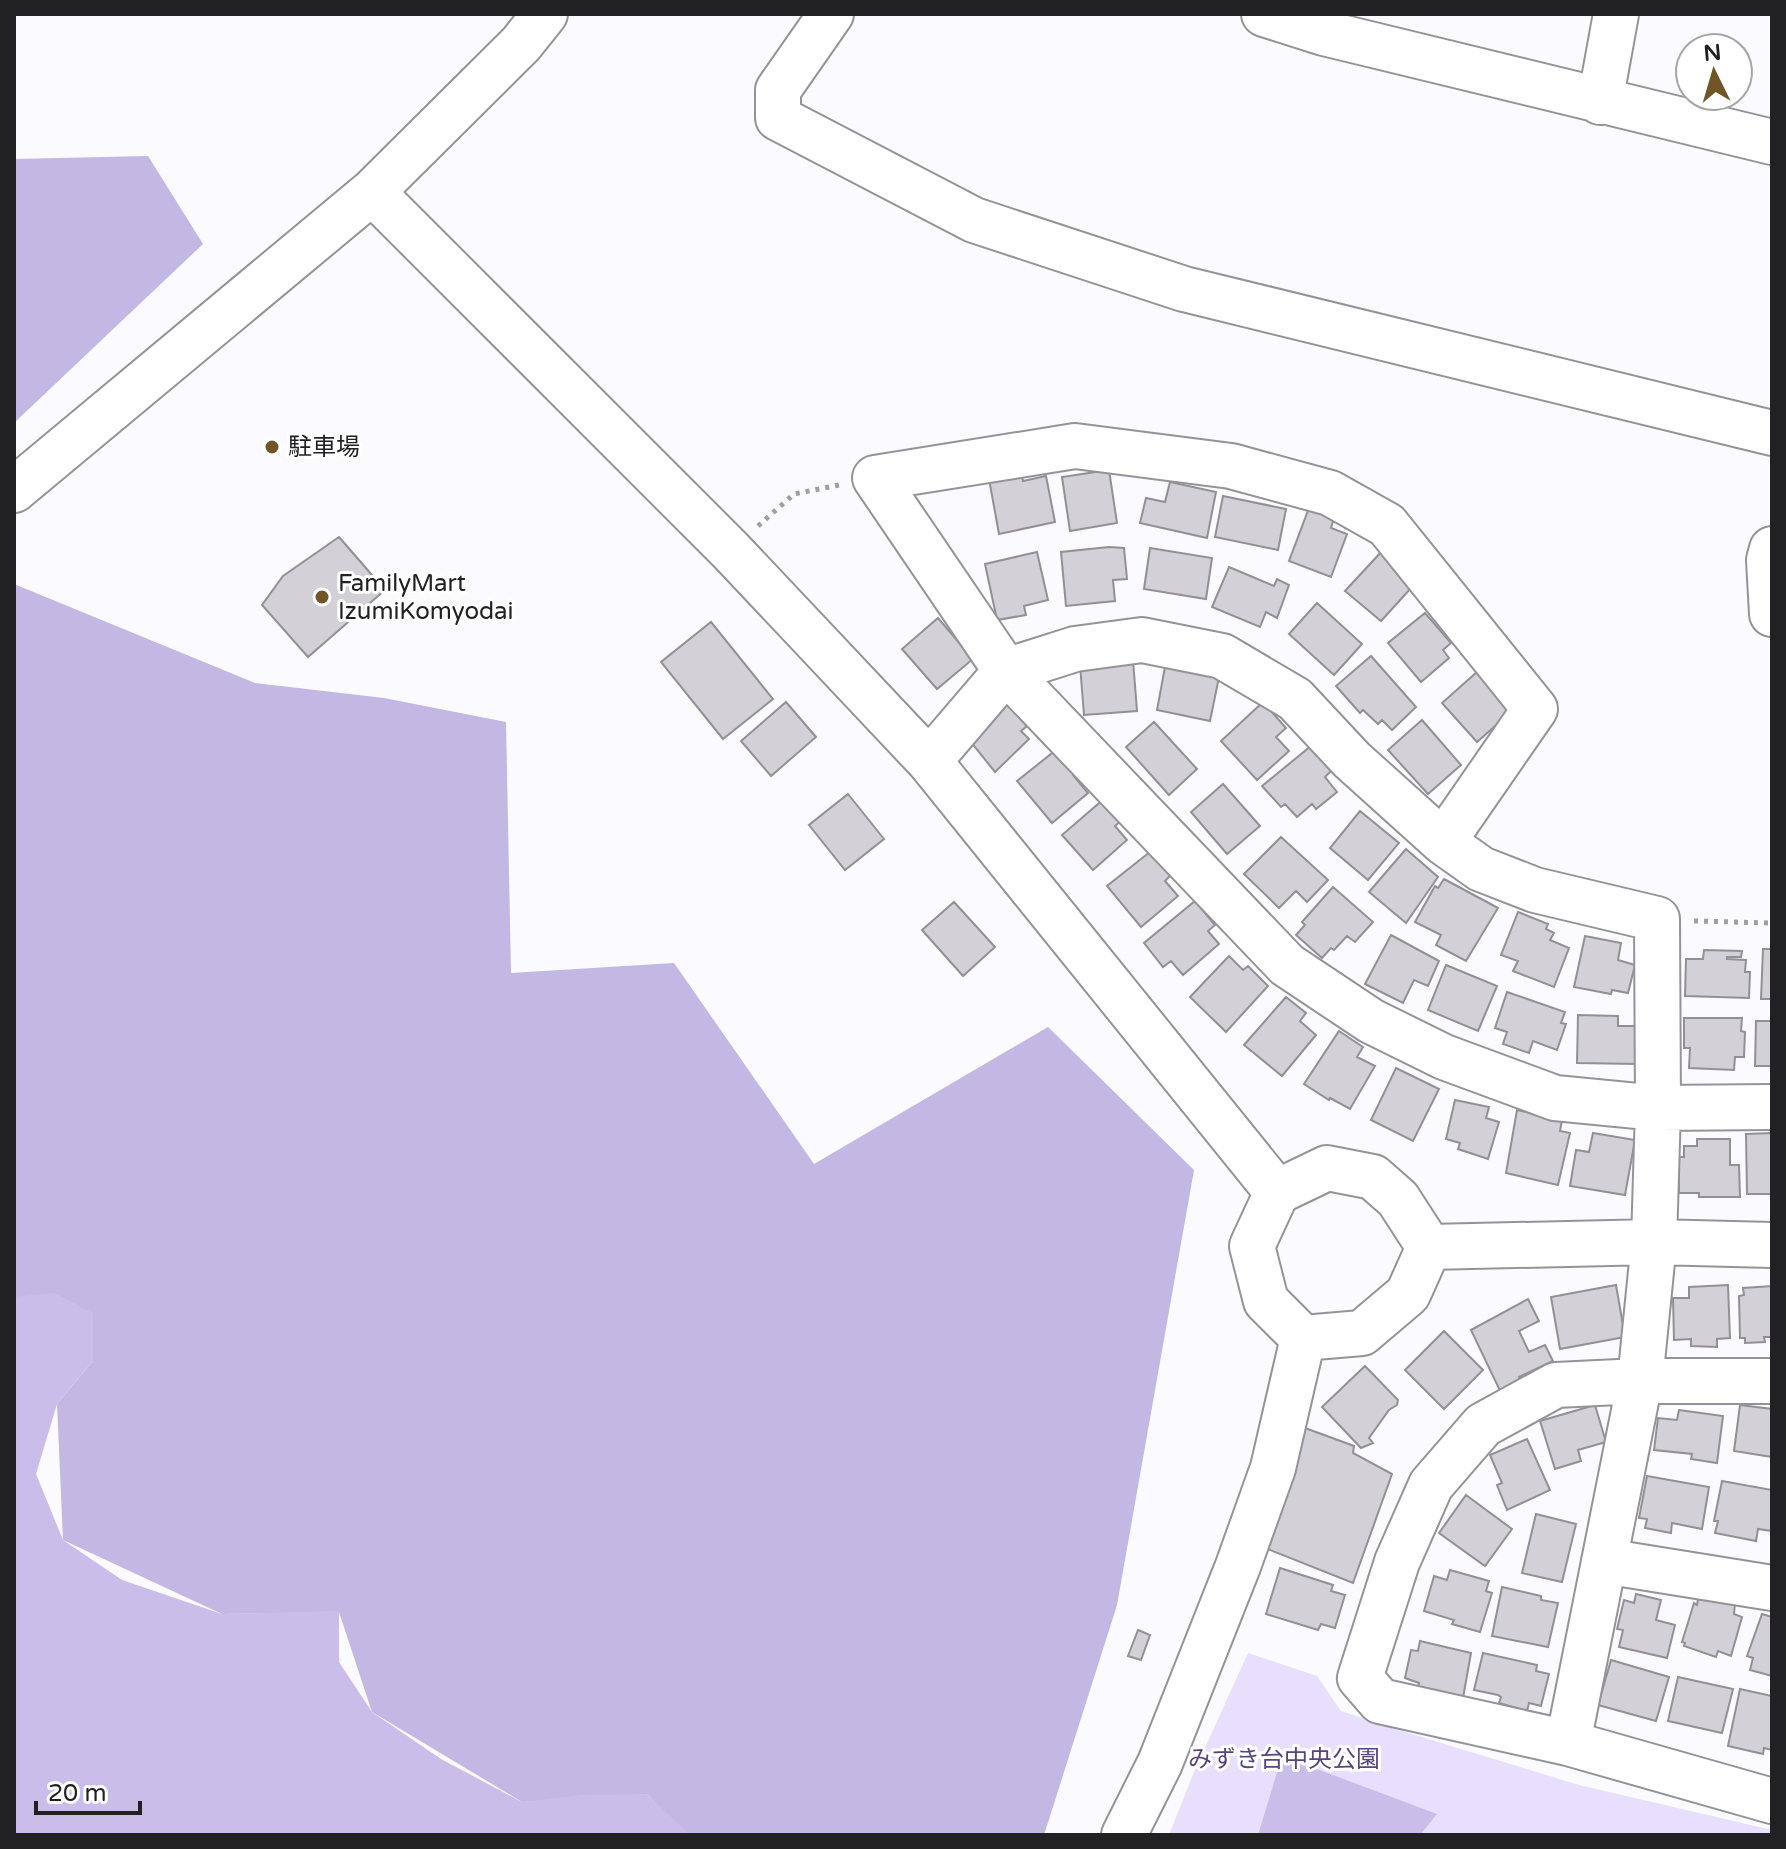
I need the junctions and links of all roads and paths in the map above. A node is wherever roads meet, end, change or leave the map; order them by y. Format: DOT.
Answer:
graph roads {
  1 [pos="545,14"];
  2 [pos="831,14"];
  3 [pos="1264,14"];
  4 [pos="1616,14"];
  5 [pos="1326,23"];
  6 [pos="1600,102"];
  7 [pos="1772,142"];
  8 [pos="372,192"];
  9 [pos="1772,433"];
  10 [pos="875,478"];
  11 [pos="14,490"];
  12 [pos="1772,549"];
  13 [pos="731,551"];
  14 [pos="1772,614"];
  15 [pos="1006,671"];
  16 [pos="929,761"];
  17 [pos="1443,842"];
  18 [pos="1657,919"];
  19 [pos="1772,923"];
  20 [pos="1772,1107"];
  21 [pos="1658,1108"];
  22 [pos="1277,1192"];
  23 [pos="1654,1242"];
  24 [pos="1772,1245"];
  25 [pos="1429,1247"];
  26 [pos="1303,1338"];
  27 [pos="1640,1381"];
  28 [pos="1772,1381"];
  29 [pos="1604,1561"];
  30 [pos="1772,1588"];
  31 [pos="1568,1743"];
  32 [pos="1772,1801"];
  33 [pos="1124,1835"];
  1 -- 8 [label="street"];
  2 -- 9 [label="street"];
  3 -- 5 [label="street"];
  4 -- 6 [label="street"];
  5 -- 6 [label="street"];
  6 -- 7 [label="street"];
  8 -- 11 [label="street"];
  8 -- 13 [label="street"];
  10 -- 13 [label="path"];
  10 -- 15 [label="street"];
  10 -- 17 [label="street"];
  12 -- 14 [label="street"];
  13 -- 16 [label="street"];
  15 -- 16 [label="street"];
  15 -- 17 [label="street"];
  15 -- 21 [label="street"];
  16 -- 22 [label="street"];
  17 -- 18 [label="street"];
  18 -- 19 [label="path"];
  18 -- 21 [label="street"];
  20 -- 21 [label="street"];
  21 -- 23 [label="street"];
  22 -- 25 [label="street"];
  22 -- 26 [label="street"];
  23 -- 24 [label="street"];
  23 -- 25 [label="street"];
  23 -- 27 [label="street"];
  25 -- 26 [label="street"];
  26 -- 33 [label="street"];
  27 -- 28 [label="street"];
  27 -- 29 [label="street"];
  27 -- 31 [label="street"];
  29 -- 30 [label="street"];
  29 -- 31 [label="street"];
  31 -- 32 [label="street"];
}
